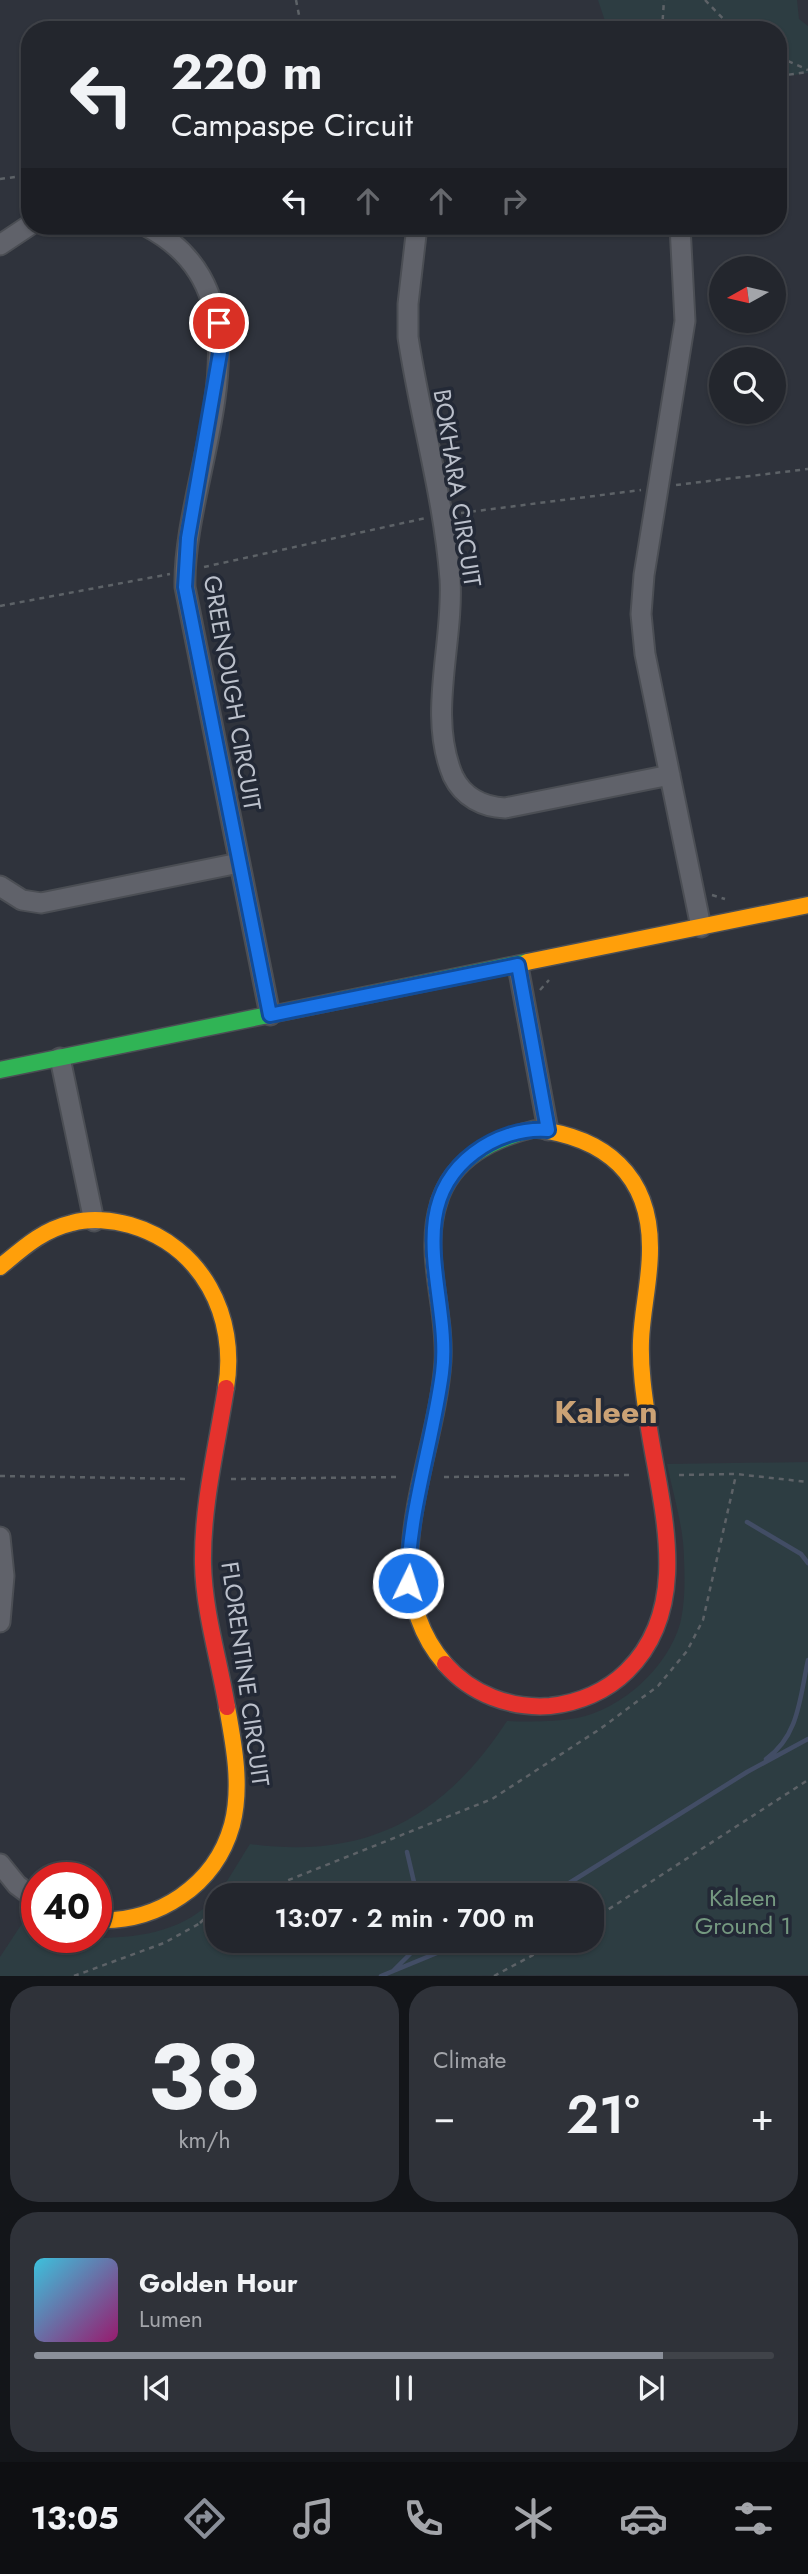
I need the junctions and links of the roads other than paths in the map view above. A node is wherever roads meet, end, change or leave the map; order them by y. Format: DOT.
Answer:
graph roads {
  1 [pos="21,231"];
  2 [pos="160,235"];
  3 [pos="416,235"];
  4 [pos="680,235"];
  5 [pos="0,245"];
  6 [pos="670,775"];
  7 [pos="239,863"];
  8 [pos="0,886"];
  9 [pos="808,905"];
  10 [pos="701,927"];
  11 [pos="518,965"];
  12 [pos="270,1015"];
  13 [pos="60,1058"];
  14 [pos="0,1070"];
  15 [pos="548,1130"];
  16 [pos="94,1221"];
  17 [pos="0,1267"];
  18 [pos="0,1537"];
  19 [pos="0,1622"];
  20 [pos="0,1864"];
  21 [pos="21,1888"];
  22 [pos="112,1920"];
  1 -- 5 [label="street"];
  2 -- 7 [label="street, GREENOUGH CIRCUIT"];
  3 -- 6 [label="street, BOKHARA CIRCUIT"];
  4 -- 6 [label="street"];
  6 -- 10 [label="street"];
  7 -- 8 [label="street"];
  7 -- 12 [label="street, GREENOUGH CIRCUIT"];
  9 -- 10 [label="street"];
  10 -- 11 [label="street"];
  11 -- 12 [label="street"];
  11 -- 15 [label="street"];
  12 -- 13 [label="street"];
  13 -- 14 [label="street"];
  13 -- 16 [label="street"];
  15 -- 15 [label="street"];
  16 -- 17 [label="street, FLORENTINE CIRCUIT"];
  16 -- 22 [label="street, FLORENTINE CIRCUIT"];
  18 -- 19 [label="street"];
  20 -- 21 [label="street"];
}
